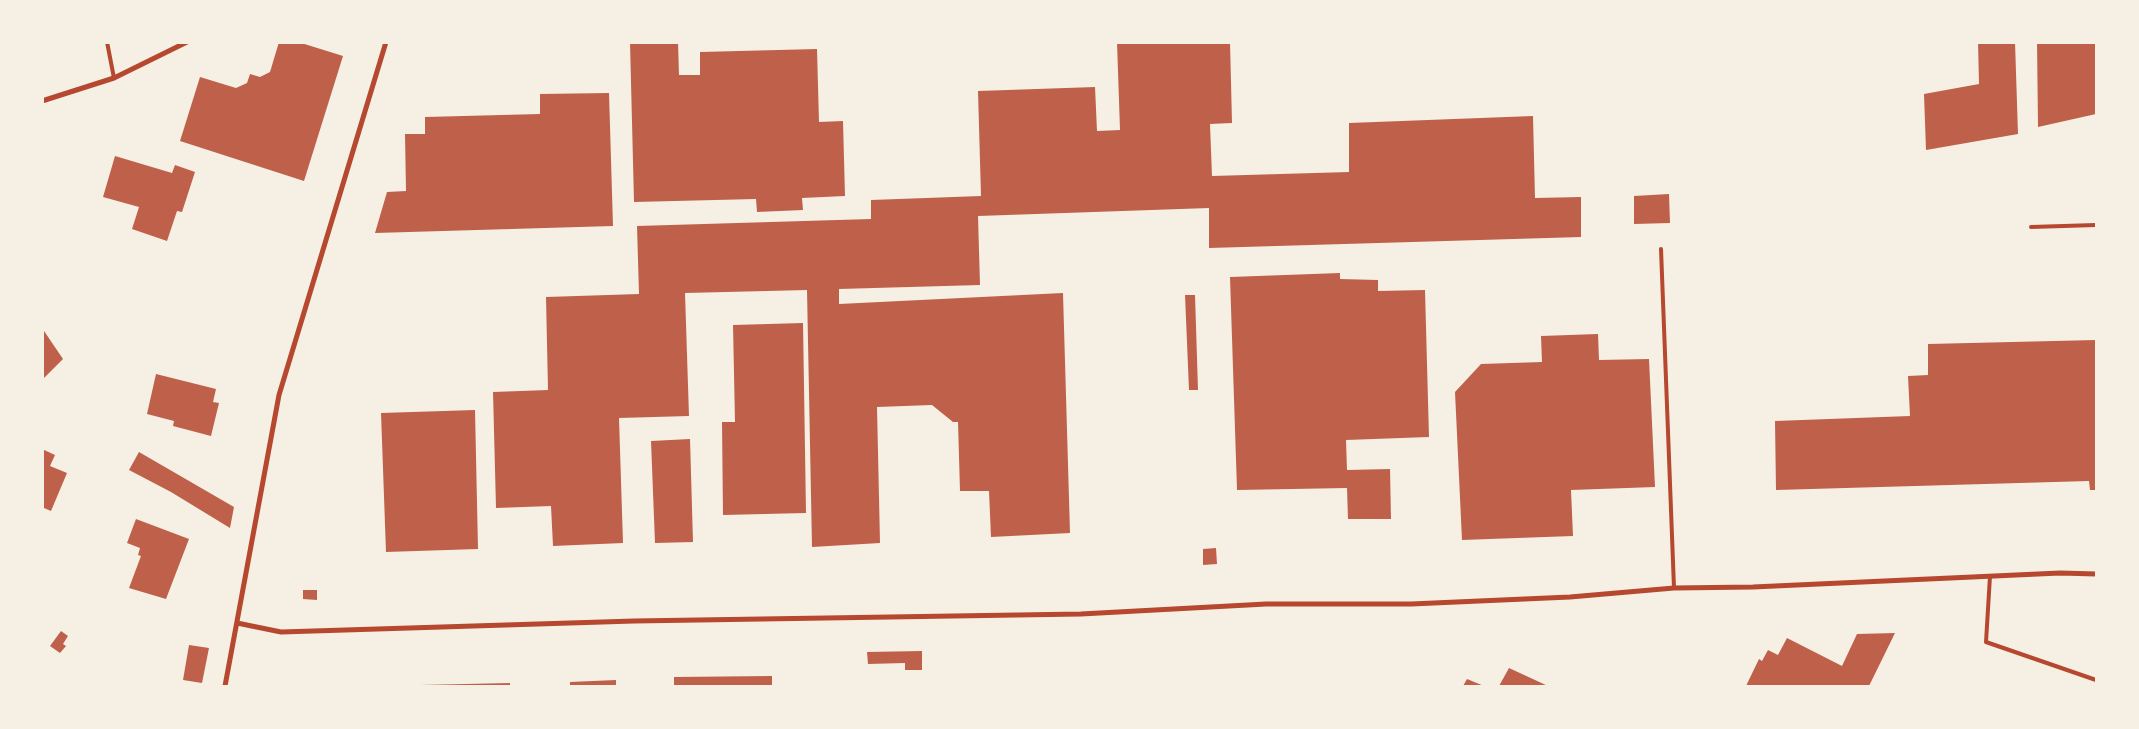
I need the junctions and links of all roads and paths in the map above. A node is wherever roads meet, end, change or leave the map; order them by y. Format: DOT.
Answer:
graph roads {
  1 [pos="107,42"];
  2 [pos="187,42"];
  3 [pos="386,42"];
  4 [pos="114,78"];
  5 [pos="42,101"];
  6 [pos="2096,225"];
  7 [pos="2031,227"];
  8 [pos="1662,249"];
  9 [pos="2096,574"];
  10 [pos="1990,576"];
  11 [pos="1674,588"];
  12 [pos="237,623"];
  13 [pos="2096,680"];
  14 [pos="225,686"];
  1 -- 4 [label="lane"];
  2 -- 4 [label="street"];
  3 -- 12 [label="street"];
  4 -- 5 [label="street"];
  6 -- 7 [label="lane"];
  8 -- 11 [label="lane"];
  9 -- 10 [label="street"];
  10 -- 11 [label="street"];
  10 -- 13 [label="lane"];
  11 -- 12 [label="street"];
  12 -- 14 [label="street"];
}
